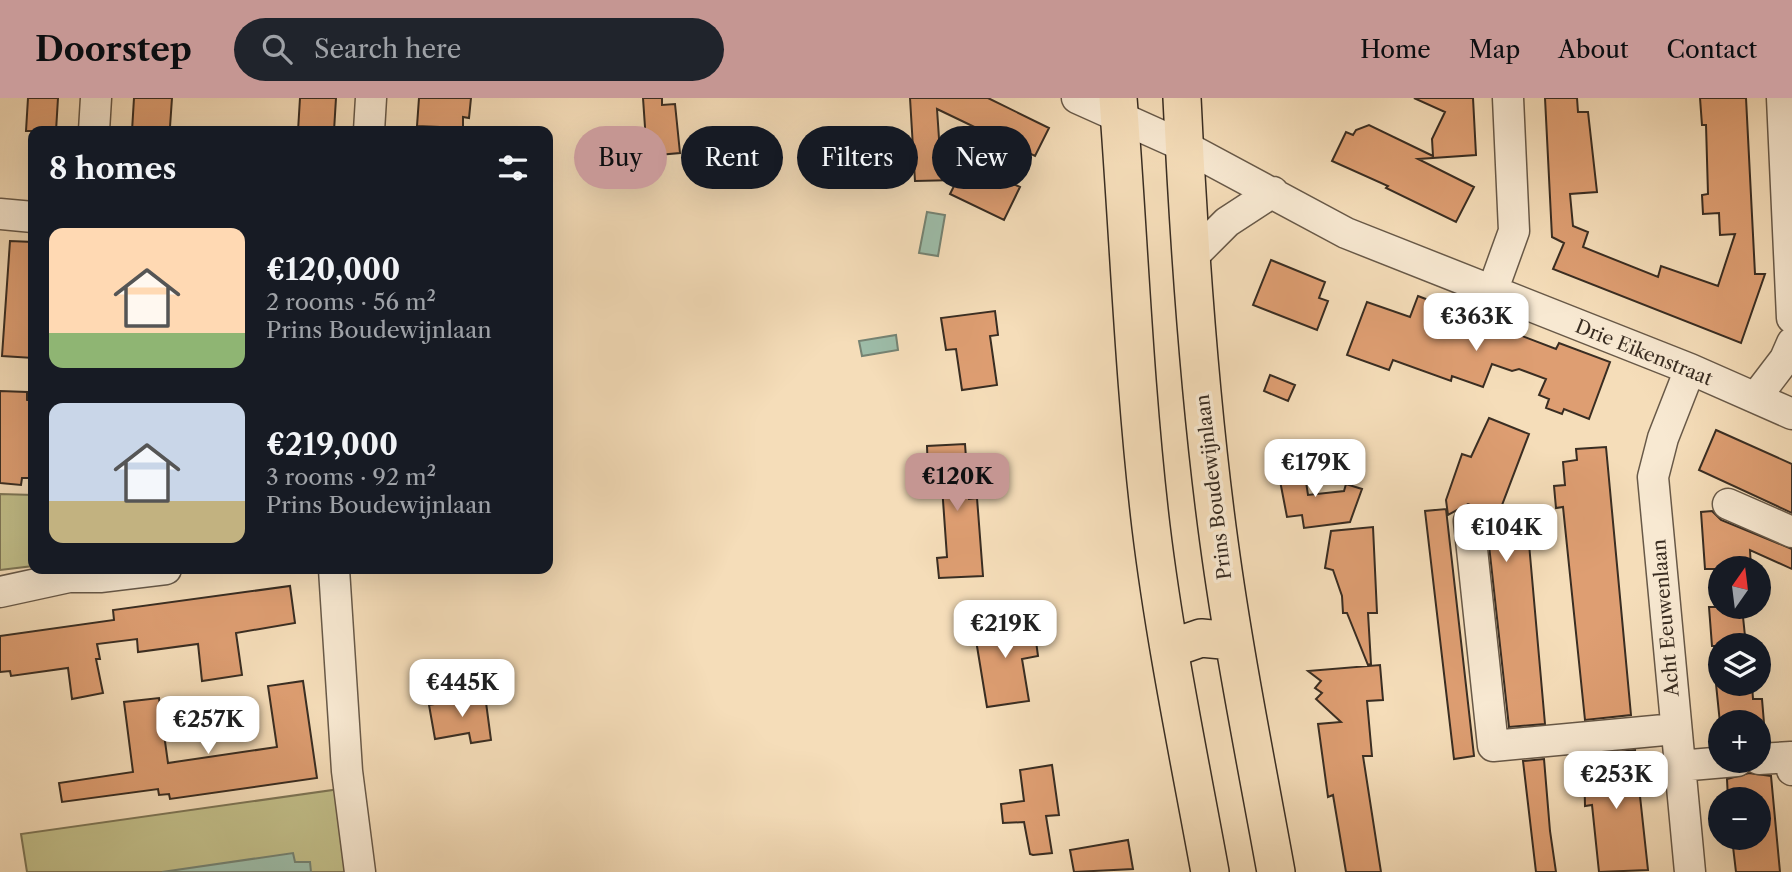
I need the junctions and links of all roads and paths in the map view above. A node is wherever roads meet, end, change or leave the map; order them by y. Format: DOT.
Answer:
graph roads {
  1 [pos="96,98"];
  2 [pos="371,98"];
  3 [pos="1077,98"];
  4 [pos="1182,98"];
  5 [pos="1508,98"];
  6 [pos="1782,98"];
  7 [pos="1119,107"];
  8 [pos="94,126"];
  9 [pos="369,126"];
  10 [pos="1184,146"];
  11 [pos="1273,192"];
  12 [pos="0,214"];
  13 [pos="28,217"];
  14 [pos="1190,259"];
  15 [pos="1492,292"];
  16 [pos="1792,318"];
  17 [pos="1792,343"];
  18 [pos="1690,369"];
  19 [pos="1756,397"];
  20 [pos="1792,414"];
  21 [pos="1728,504"];
  22 [pos="1469,521"];
  23 [pos="1792,532"];
  24 [pos="65,574"];
  25 [pos="77,574"];
  26 [pos="125,574"];
  27 [pos="334,574"];
  28 [pos="0,592"];
  29 [pos="1233,641"];
  30 [pos="1169,649"];
  31 [pos="1675,729"];
  32 [pos="1771,759"];
  33 [pos="1708,764"];
  34 [pos="1679,766"];
  35 [pos="1792,770"];
  36 [pos="360,872"];
  37 [pos="1210,872"];
  38 [pos="1276,872"];
  39 [pos="1690,872"];
  1 -- 8 [label="street"];
  2 -- 9 [label="street"];
  3 -- 7 [label="street, Drie Eikenstraat"];
  4 -- 10 [label="main road, Prins Boudewijnlaan"];
  5 -- 15 [label="street"];
  6 -- 16 [label="street"];
  7 -- 10 [label="street, Drie Eikenstraat"];
  7 -- 30 [label="main road"];
  10 -- 11 [label="street, Drie Eikenstraat"];
  10 -- 14 [label="main road, Prins Boudewijnlaan"];
  11 -- 14 [label="street"];
  11 -- 15 [label="street, Drie Eikenstraat"];
  12 -- 13 [label="street"];
  14 -- 29 [label="main road, Prins Boudewijnlaan"];
  15 -- 18 [label="street, Drie Eikenstraat"];
  17 -- 19 [label="street"];
  18 -- 19 [label="street, Drie Eikenstraat"];
  18 -- 31 [label="street, Acht Eeuwenlaan"];
  19 -- 20 [label="street, Drie Eikenstraat"];
  21 -- 23 [label="street"];
  22 -- 31 [label="street"];
  24 -- 28 [label="street"];
  25 -- 26 [label="street"];
  27 -- 36 [label="street"];
  29 -- 30 [label="main road"];
  29 -- 38 [label="main road, Prins Boudewijnlaan"];
  30 -- 37 [label="main road"];
  31 -- 34 [label="street, Acht Eeuwenlaan"];
  32 -- 35 [label="street"];
  33 -- 34 [label="street"];
  34 -- 39 [label="street, Acht Eeuwenlaan"];
}
